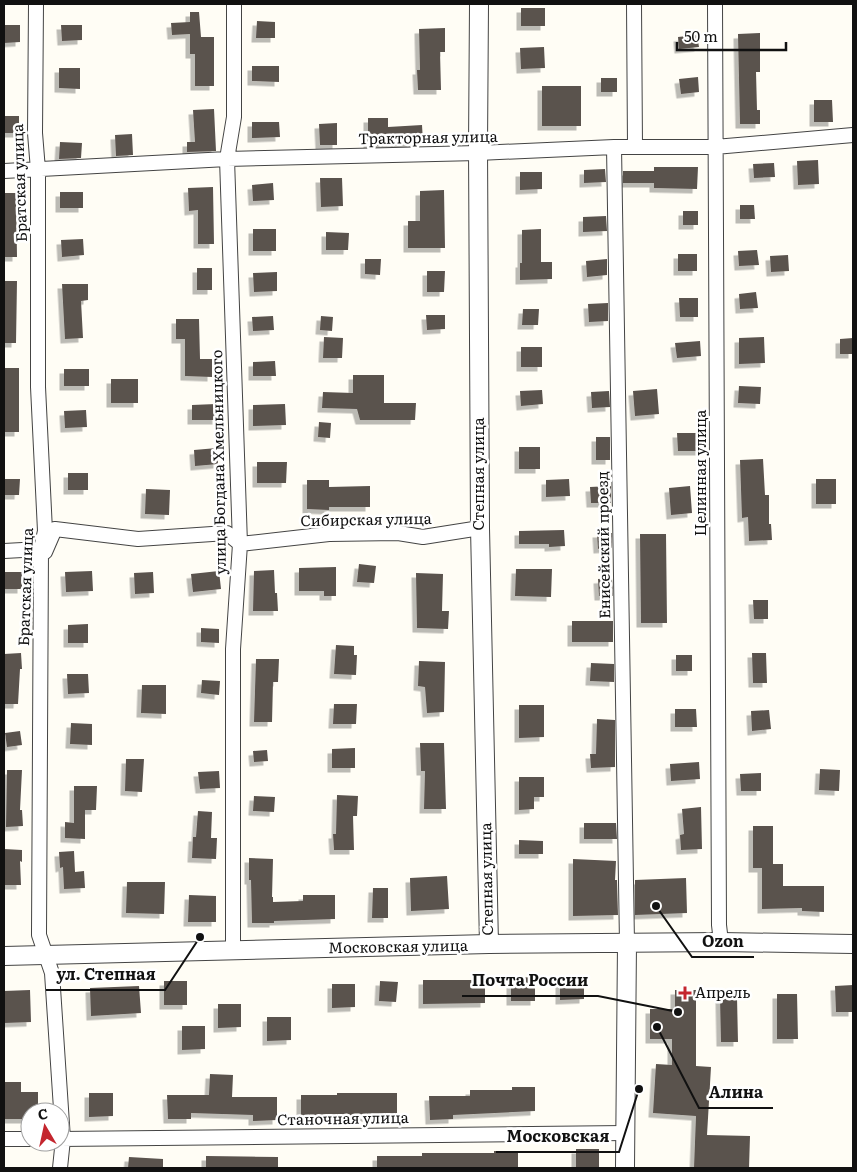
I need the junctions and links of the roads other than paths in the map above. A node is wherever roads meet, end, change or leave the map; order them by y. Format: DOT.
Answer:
graph roads {
  1 [pos="36,4"];
  2 [pos="234,4"];
  3 [pos="479,4"];
  4 [pos="634,4"];
  5 [pos="715,4"];
  6 [pos="853,135"];
  7 [pos="614,147"];
  8 [pos="635,147"];
  9 [pos="715,147"];
  10 [pos="478,153"];
  11 [pos="227,159"];
  12 [pos="38,170"];
  13 [pos="4,171"];
  14 [pos="480,528"];
  15 [pos="240,544"];
  16 [pos="41,549"];
  17 [pos="4,551"];
  18 [pos="721,942"];
  19 [pos="627,943"];
  20 [pos="488,944"];
  21 [pos="853,944"];
  22 [pos="233,951"];
  23 [pos="4,956"];
  24 [pos="46,956"];
  25 [pos="59,1102"];
  26 [pos="626,1132"];
  27 [pos="4,1139"];
  28 [pos="20,1139"];
  29 [pos="70,1139"];
  30 [pos="61,1152"];
  31 [pos="60,1168"];
  32 [pos="625,1168"];
  1 -- 12 [label="street, Братская улица"];
  2 -- 11 [label="street, улица Богдана Хмельницкого"];
  3 -- 10 [label="street, Степная улица"];
  4 -- 8 [label="street"];
  5 -- 9 [label="street, Целинная улица"];
  6 -- 9 [label="street, Тракторная улица"];
  7 -- 8 [label="street, Тракторная улица"];
  7 -- 10 [label="street, Тракторная улица"];
  7 -- 19 [label="street, Енисейский проезд"];
  8 -- 9 [label="street, Тракторная улица"];
  9 -- 18 [label="street, Целинная улица"];
  10 -- 11 [label="street, Тракторная улица"];
  10 -- 14 [label="street, Степная улица"];
  11 -- 12 [label="street, Тракторная улица"];
  11 -- 15 [label="street, улица Богдана Хмельницкого"];
  12 -- 13 [label="street, Тракторная улица"];
  12 -- 16 [label="street, Братская улица"];
  14 -- 15 [label="street, Сибирская улица"];
  14 -- 20 [label="street, Степная улица"];
  15 -- 16 [label="street"];
  15 -- 22 [label="street, улица Богдана Хмельницкого"];
  16 -- 17 [label="street"];
  16 -- 24 [label="street, Братская улица"];
  18 -- 19 [label="street, Московская улица"];
  18 -- 21 [label="street, Московская улица"];
  19 -- 20 [label="street, Московская улица"];
  19 -- 26 [label="street"];
  20 -- 22 [label="street, Московская улица"];
  22 -- 24 [label="street, Московская улица"];
  23 -- 24 [label="street, Московская улица"];
  24 -- 25 [label="street, Братская улица"];
  26 -- 29 [label="street, Станочная улица"];
  26 -- 32 [label="street"];
  27 -- 28 [label="street"];
  30 -- 31 [label="street, Братская улица"];
}
